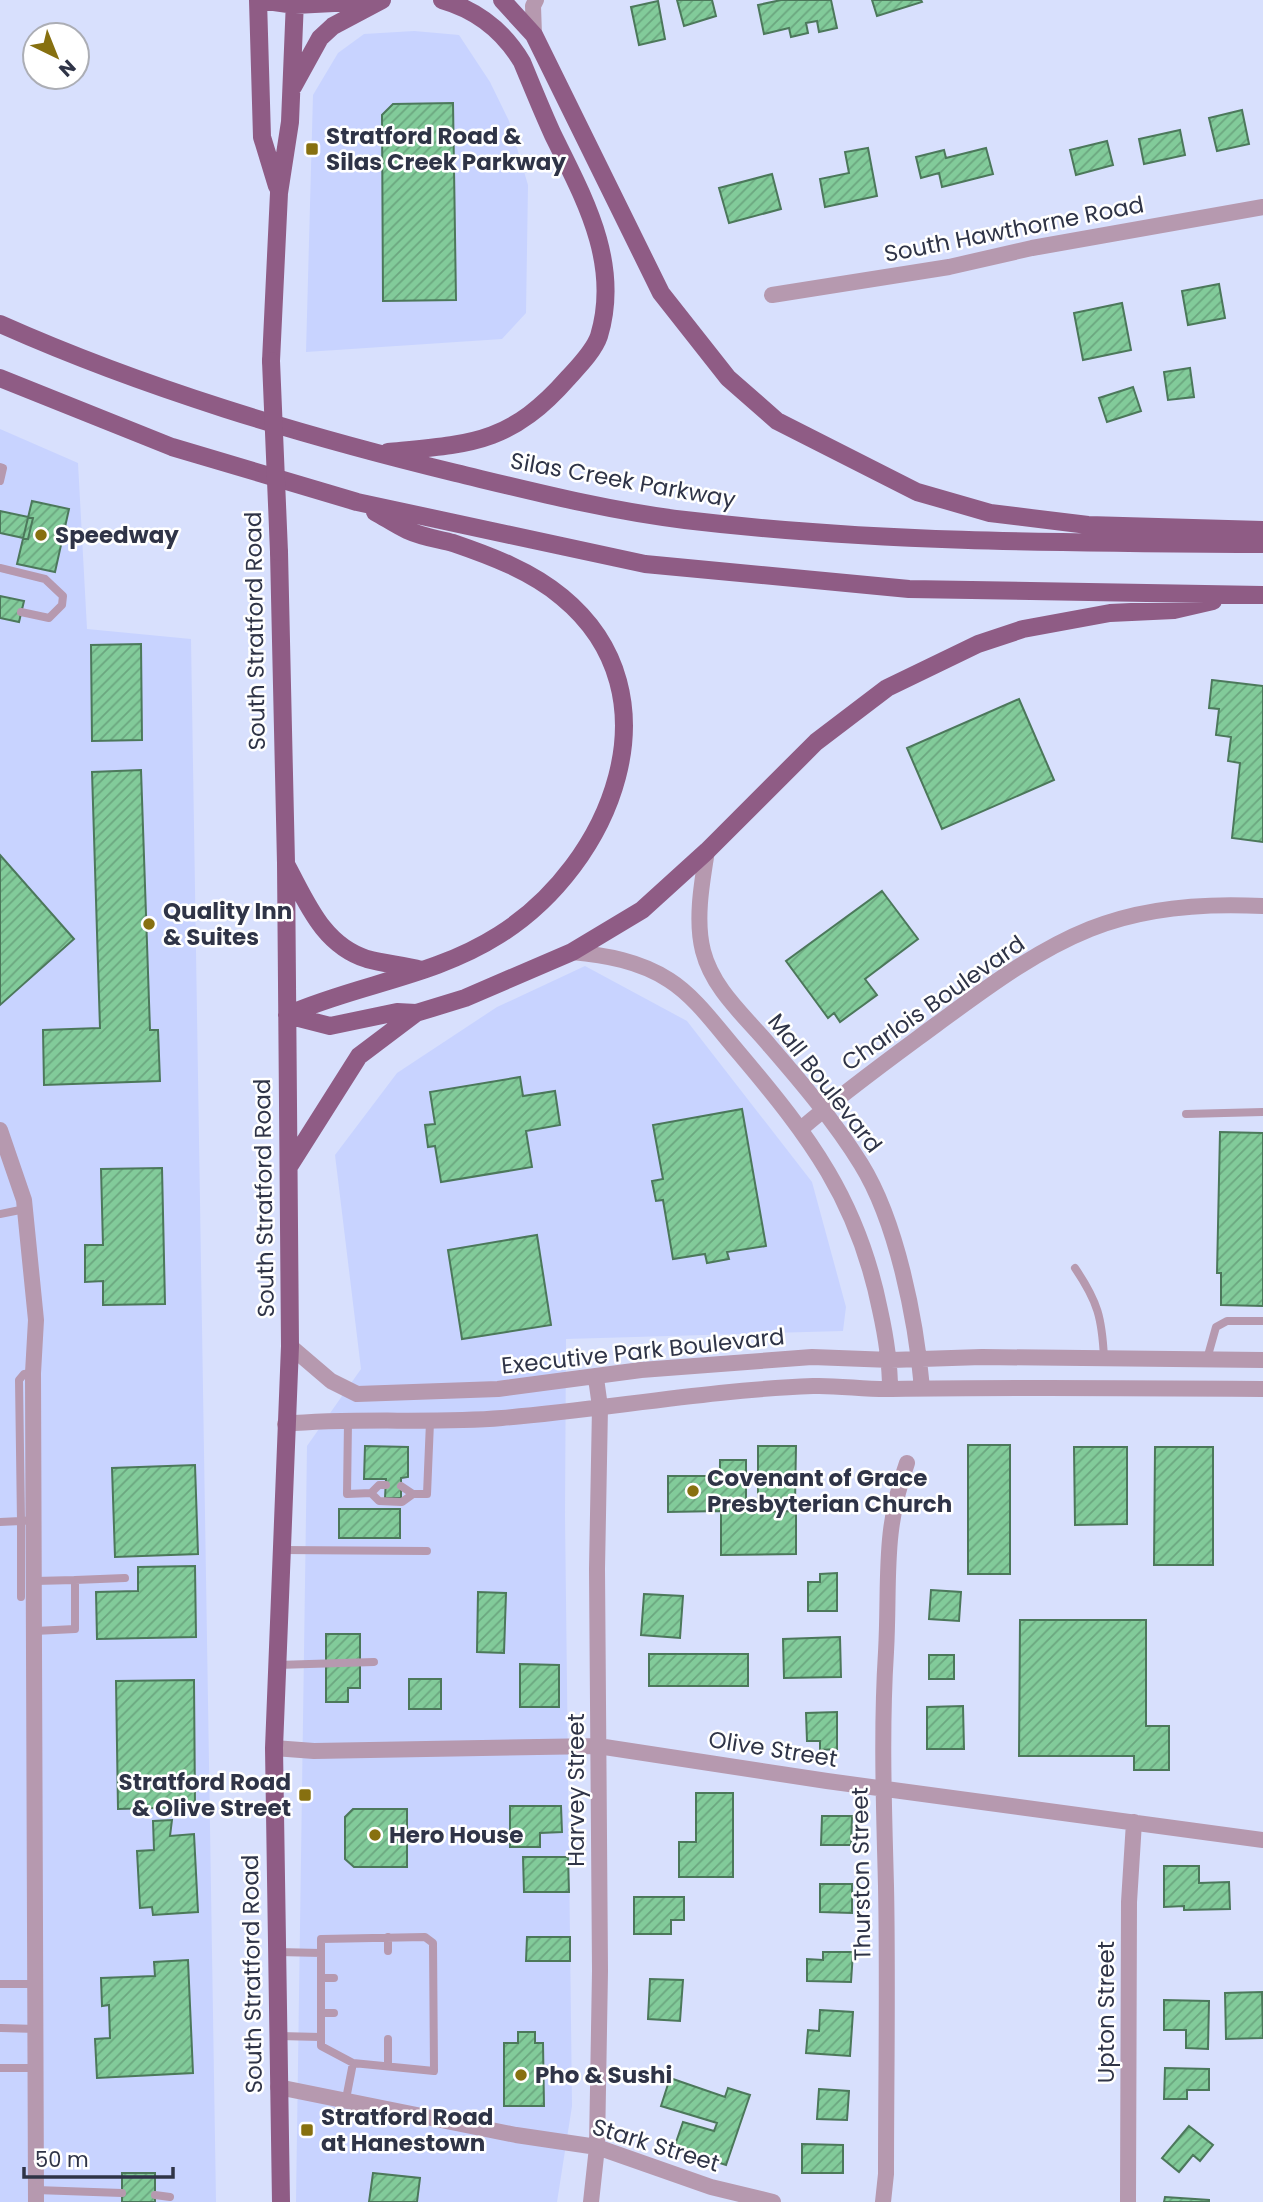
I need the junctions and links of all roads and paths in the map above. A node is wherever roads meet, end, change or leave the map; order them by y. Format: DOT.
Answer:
graph roads {
  1 [pos="259,0"];
  2 [pos="383,0"];
  3 [pos="442,0"];
  4 [pos="502,0"];
  5 [pos="536,0"];
  6 [pos="295,3"];
  7 [pos="534,35"];
  8 [pos="292,87"];
  9 [pos="279,193"];
  10 [pos="1263,207"];
  11 [pos="772,295"];
  12 [pos="0,324"];
  13 [pos="0,378"];
  14 [pos="375,453"];
  15 [pos="0,467"];
  16 [pos="0,481"];
  17 [pos="357,502"];
  18 [pos="1263,530"];
  19 [pos="1263,544"];
  20 [pos="0,568"];
  21 [pos="1241,595"];
  22 [pos="1263,595"];
  23 [pos="21,612"];
  24 [pos="707,851"];
  25 [pos="286,863"];
  26 [pos="1263,906"];
  27 [pos="572,952"];
  28 [pos="421,970"];
  29 [pos="416,1013"];
  30 [pos="287,1015"];
  31 [pos="822,1110"];
  32 [pos="1263,1112"];
  33 [pos="1186,1114"];
  34 [pos="802,1128"];
  35 [pos="0,1130"];
  36 [pos="290,1165"];
  37 [pos="25,1209"];
  38 [pos="0,1214"];
  39 [pos="888,1228"];
  40 [pos="859,1233"];
  41 [pos="1075,1268"];
  42 [pos="1263,1321"];
  43 [pos="290,1346"];
  44 [pos="1017,1358"];
  45 [pos="919,1359"];
  46 [pos="1104,1359"];
  47 [pos="1207,1359"];
  48 [pos="891,1360"];
  49 [pos="1263,1360"];
  50 [pos="596,1378"];
  51 [pos="1016,1386"];
  52 [pos="922,1388"];
  53 [pos="1202,1388"];
  54 [pos="890,1389"];
  55 [pos="1263,1389"];
  56 [pos="600,1406"];
  57 [pos="348,1422"];
  58 [pos="430,1422"];
  59 [pos="285,1424"];
  60 [pos="907,1463"];
  61 [pos="386,1485"];
  62 [pos="401,1486"];
  63 [pos="371,1493"];
  64 [pos="413,1494"];
  65 [pos="28,1521"];
  66 [pos="0,1522"];
  67 [pos="281,1550"];
  68 [pos="426,1551"];
  69 [pos="125,1578"];
  70 [pos="75,1580"];
  71 [pos="35,1581"];
  72 [pos="21,1597"];
  73 [pos="35,1631"];
  74 [pos="374,1662"];
  75 [pos="277,1665"];
  76 [pos="598,1746"];
  77 [pos="274,1748"];
  78 [pos="882,1787"];
  79 [pos="1134,1822"];
  80 [pos="1263,1840"];
  81 [pos="388,1937"];
  82 [pos="388,1951"];
  83 [pos="276,1952"];
  84 [pos="321,1953"];
  85 [pos="321,1978"];
  86 [pos="334,1978"];
  87 [pos="0,1984"];
  88 [pos="37,1984"];
  89 [pos="321,2013"];
  90 [pos="334,2013"];
  91 [pos="1,2028"];
  92 [pos="37,2029"];
  93 [pos="278,2036"];
  94 [pos="321,2037"];
  95 [pos="388,2039"];
  96 [pos="353,2063"];
  97 [pos="388,2066"];
  98 [pos="0,2068"];
  99 [pos="37,2068"];
  100 [pos="278,2087"];
  101 [pos="346,2099"];
  102 [pos="597,2147"];
  103 [pos="122,2193"];
  104 [pos="155,2195"];
  105 [pos="36,2196"];
  106 [pos="170,2197"];
  107 [pos="281,2202"];
  108 [pos="591,2202"];
  109 [pos="773,2202"];
  110 [pos="883,2202"];
  111 [pos="1128,2202"];
  1 -- 6 [label="main road"];
  1 -- 9 [label="main road, South Stratford Road"];
  2 -- 6 [label="main road"];
  2 -- 8 [label="main road"];
  3 -- 14 [label="main road"];
  4 -- 7 [label="main road"];
  5 -- 7 [label="street"];
  6 -- 8 [label="main road, South Stratford Road"];
  7 -- 18 [label="main road"];
  8 -- 9 [label="main road, South Stratford Road"];
  9 -- 25 [label="main road, South Stratford Road, bridge"];
  10 -- 11 [label="street, South Hawthorne Road"];
  12 -- 14 [label="main road, Silas Creek Parkway"];
  13 -- 17 [label="main road"];
  14 -- 19 [label="main road, Silas Creek Parkway"];
  15 -- 16 [label="lane"];
  17 -- 21 [label="main road"];
  17 -- 28 [label="main road"];
  20 -- 23 [label="lane"];
  21 -- 22 [label="main road"];
  21 -- 24 [label="main road"];
  24 -- 27 [label="main road"];
  24 -- 31 [label="street, Mall Boulevard"];
  25 -- 28 [label="main road"];
  25 -- 30 [label="main road, South Stratford Road"];
  26 -- 31 [label="street, Charlois Boulevard"];
  27 -- 29 [label="main road"];
  27 -- 34 [label="street, Mall Boulevard"];
  28 -- 30 [label="main road"];
  29 -- 30 [label="main road"];
  29 -- 36 [label="main road"];
  30 -- 36 [label="main road, South Stratford Road"];
  31 -- 34 [label="street, Charlois Boulevard"];
  31 -- 39 [label="street, Mall Boulevard"];
  32 -- 33 [label="lane"];
  34 -- 40 [label="street, Mall Boulevard"];
  35 -- 37 [label="street"];
  36 -- 43 [label="main road, South Stratford Road"];
  37 -- 38 [label="lane"];
  37 -- 65 [label="street"];
  39 -- 40 [label="street"];
  39 -- 45 [label="street, Mall Boulevard"];
  40 -- 48 [label="street, Mall Boulevard"];
  41 -- 46 [label="lane"];
  42 -- 47 [label="lane"];
  43 -- 50 [label="street, Executive Park Boulevard"];
  43 -- 59 [label="main road, South Stratford Road"];
  44 -- 45 [label="street, Executive Park Boulevard"];
  44 -- 46 [label="street, Executive Park Boulevard"];
  44 -- 51 [label="street"];
  45 -- 48 [label="street, Executive Park Boulevard"];
  45 -- 52 [label="street, Mall Boulevard"];
  46 -- 47 [label="street, Executive Park Boulevard"];
  47 -- 49 [label="street, Executive Park Boulevard"];
  47 -- 53 [label="street"];
  48 -- 50 [label="street, Executive Park Boulevard"];
  48 -- 54 [label="street, Mall Boulevard"];
  50 -- 56 [label="street, Harvey Street"];
  51 -- 52 [label="street"];
  51 -- 53 [label="street"];
  52 -- 54 [label="street"];
  53 -- 55 [label="street"];
  54 -- 56 [label="street"];
  56 -- 58 [label="street"];
  56 -- 76 [label="street, Harvey Street"];
  57 -- 58 [label="street"];
  57 -- 59 [label="street"];
  57 -- 63 [label="lane"];
  58 -- 64 [label="lane"];
  59 -- 67 [label="main road, South Stratford Road"];
  60 -- 78 [label="street, Thurston Street"];
  61 -- 63 [label="lane"];
  62 -- 64 [label="lane"];
  63 -- 64 [label="lane"];
  65 -- 66 [label="lane"];
  65 -- 71 [label="street"];
  65 -- 72 [label="lane"];
  67 -- 68 [label="lane"];
  67 -- 75 [label="main road, South Stratford Road"];
  69 -- 70 [label="lane"];
  70 -- 71 [label="lane"];
  70 -- 73 [label="lane"];
  71 -- 73 [label="street"];
  73 -- 88 [label="street"];
  74 -- 75 [label="lane"];
  75 -- 77 [label="main road, South Stratford Road"];
  76 -- 77 [label="street, Olive Street"];
  76 -- 78 [label="street, Olive Street"];
  76 -- 102 [label="street, Harvey Street"];
  77 -- 83 [label="main road, South Stratford Road"];
  78 -- 79 [label="street, Olive Street"];
  78 -- 110 [label="street, Thurston Street"];
  79 -- 80 [label="street, Olive Street"];
  79 -- 111 [label="street, Upton Street"];
  81 -- 82 [label="lane"];
  81 -- 84 [label="lane"];
  81 -- 97 [label="lane"];
  83 -- 84 [label="lane"];
  83 -- 93 [label="main road, South Stratford Road"];
  84 -- 85 [label="lane"];
  85 -- 86 [label="lane"];
  85 -- 89 [label="lane"];
  87 -- 88 [label="lane"];
  88 -- 92 [label="street"];
  89 -- 90 [label="lane"];
  89 -- 94 [label="lane"];
  91 -- 92 [label="lane"];
  92 -- 99 [label="street"];
  93 -- 94 [label="lane"];
  93 -- 100 [label="main road, South Stratford Road"];
  94 -- 96 [label="lane"];
  95 -- 97 [label="lane"];
  96 -- 97 [label="lane"];
  96 -- 101 [label="lane"];
  98 -- 99 [label="lane"];
  99 -- 105 [label="street"];
  100 -- 101 [label="street, Stark Street"];
  100 -- 107 [label="main road, South Stratford Road"];
  101 -- 102 [label="street, Stark Street"];
  102 -- 108 [label="street, Harvey Street"];
  102 -- 109 [label="street, Stark Street"];
  103 -- 105 [label="lane"];
  104 -- 106 [label="lane"];
}
